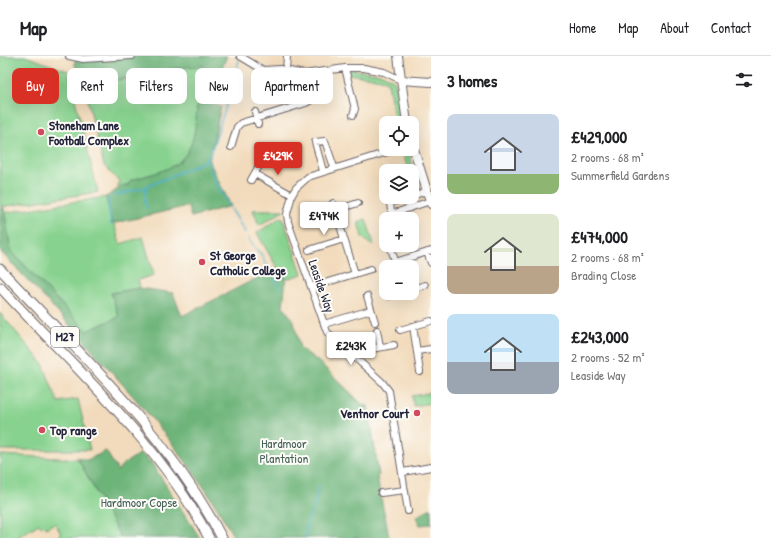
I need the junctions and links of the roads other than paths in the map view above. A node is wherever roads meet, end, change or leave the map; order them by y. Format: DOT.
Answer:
graph roads {
  1 [pos="69,56"];
  2 [pos="132,56"];
  3 [pos="240,56"];
  4 [pos="287,56"];
  5 [pos="398,56"];
  6 [pos="260,68"];
  7 [pos="286,68"];
  8 [pos="345,68"];
  9 [pos="333,70"];
  10 [pos="401,80"];
  11 [pos="431,82"];
  12 [pos="302,104"];
  13 [pos="353,115"];
  14 [pos="406,116"];
  15 [pos="231,147"];
  16 [pos="379,154"];
  17 [pos="416,156"];
  18 [pos="264,157"];
  19 [pos="334,167"];
  20 [pos="323,171"];
  21 [pos="427,191"];
  22 [pos="419,194"];
  23 [pos="292,195"];
  24 [pos="358,203"];
  25 [pos="431,203"];
  26 [pos="390,204"];
  27 [pos="344,239"];
  28 [pos="309,250"];
  29 [pos="429,252"];
  30 [pos="407,260"];
  31 [pos="431,263"];
  32 [pos="0,269"];
  33 [pos="371,269"];
  34 [pos="355,274"];
  35 [pos="425,285"];
  36 [pos="0,287"];
  37 [pos="311,287"];
  38 [pos="419,287"];
  39 [pos="368,296"];
  40 [pos="371,310"];
  41 [pos="431,321"];
  42 [pos="375,322"];
  43 [pos="324,324"];
  44 [pos="413,326"];
  45 [pos="378,330"];
  46 [pos="400,330"];
  47 [pos="394,345"];
  48 [pos="380,347"];
  49 [pos="431,349"];
  50 [pos="417,351"];
  51 [pos="353,356"];
  52 [pos="420,372"];
  53 [pos="431,467"];
  54 [pos="402,472"];
  55 [pos="405,490"];
  56 [pos="381,493"];
  57 [pos="408,511"];
  58 [pos="209,538"];
  59 [pos="222,538"];
  1 -- 2 [label="street"];
  3 -- 6 [label="street"];
  4 -- 7 [label="street"];
  5 -- 10 [label="main road"];
  8 -- 9 [label="street"];
  8 -- 10 [label="street"];
  8 -- 13 [label="street"];
  10 -- 11 [label="main road"];
  10 -- 14 [label="main road"];
  12 -- 15 [label="street"];
  16 -- 19 [label="street, Leaside Way"];
  17 -- 21 [label="main road"];
  18 -- 23 [label="street"];
  19 -- 20 [label="street, Leaside Way"];
  19 -- 20 [label="street"];
  20 -- 23 [label="street, Leaside Way"];
  21 -- 22 [label="street"];
  21 -- 25 [label="main road"];
  23 -- 37 [label="street, Leaside Way"];
  24 -- 27 [label="street"];
  25 -- 26 [label="street"];
  27 -- 28 [label="street"];
  27 -- 34 [label="street"];
  29 -- 30 [label="street"];
  29 -- 31 [label="street"];
  32 -- 59 [label="highway, M27"];
  33 -- 34 [label="street"];
  34 -- 37 [label="street"];
  35 -- 38 [label="street"];
  36 -- 58 [label="highway, M27"];
  37 -- 43 [label="street, Leaside Way"];
  39 -- 40 [label="street"];
  40 -- 42 [label="street"];
  40 -- 43 [label="street"];
  41 -- 44 [label="street"];
  43 -- 51 [label="street, Leaside Way"];
  44 -- 46 [label="street"];
  44 -- 50 [label="street"];
  45 -- 48 [label="street"];
  47 -- 48 [label="street"];
  48 -- 51 [label="street"];
  49 -- 50 [label="street"];
  50 -- 52 [label="street"];
  51 -- 54 [label="street, Leaside Way"];
  53 -- 54 [label="street"];
  54 -- 55 [label="street, Leaside Way"];
  55 -- 56 [label="street"];
  55 -- 57 [label="street, Leaside Way"];
}
